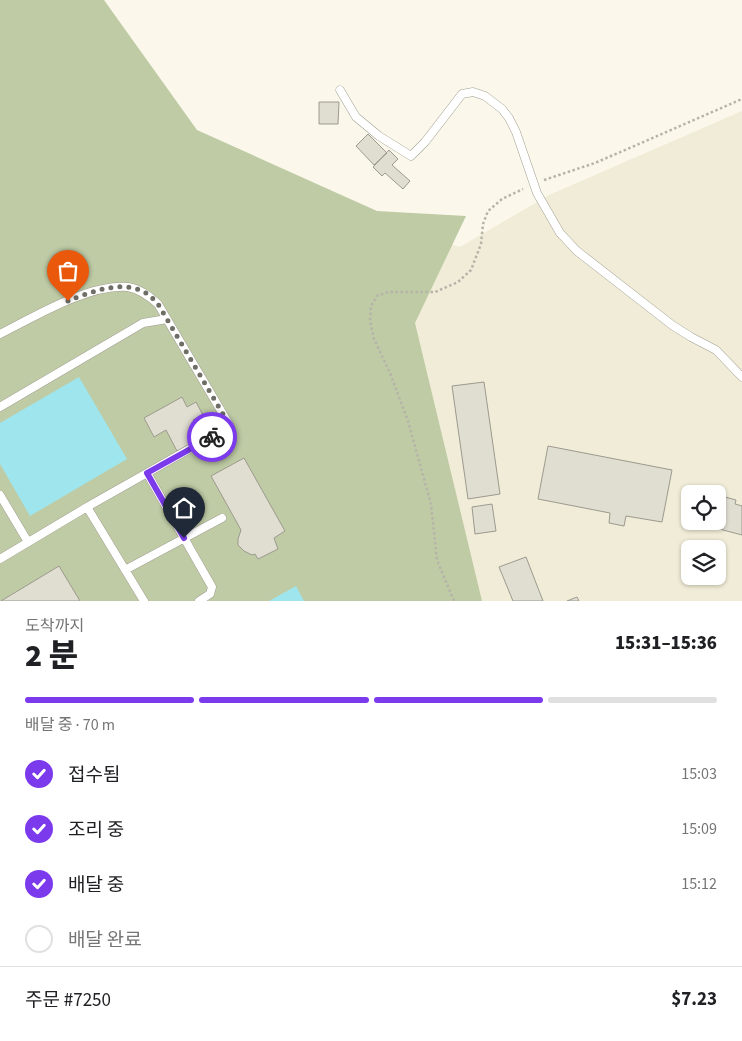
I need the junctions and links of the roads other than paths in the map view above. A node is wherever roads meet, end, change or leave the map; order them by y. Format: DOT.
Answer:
graph roads {
  1 [pos="340,90"];
  2 [pos="167,319"];
  3 [pos="0,334"];
  4 [pos="742,378"];
  5 [pos="0,407"];
  6 [pos="147,473"];
  7 [pos="0,495"];
  8 [pos="87,507"];
  9 [pos="222,518"];
  10 [pos="184,538"];
  11 [pos="28,542"];
  12 [pos="0,559"];
  13 [pos="125,570"];
  14 [pos="144,601"];
  15 [pos="199,601"];
  1 -- 4 [label="lane"];
  2 -- 3 [label="lane"];
  2 -- 5 [label="lane"];
  2 -- 6 [label="lane"];
  6 -- 8 [label="lane"];
  6 -- 10 [label="lane"];
  7 -- 11 [label="lane"];
  8 -- 11 [label="lane"];
  8 -- 13 [label="lane"];
  9 -- 10 [label="lane"];
  10 -- 13 [label="lane"];
  10 -- 15 [label="lane"];
  11 -- 12 [label="lane"];
  13 -- 14 [label="lane"];
}
